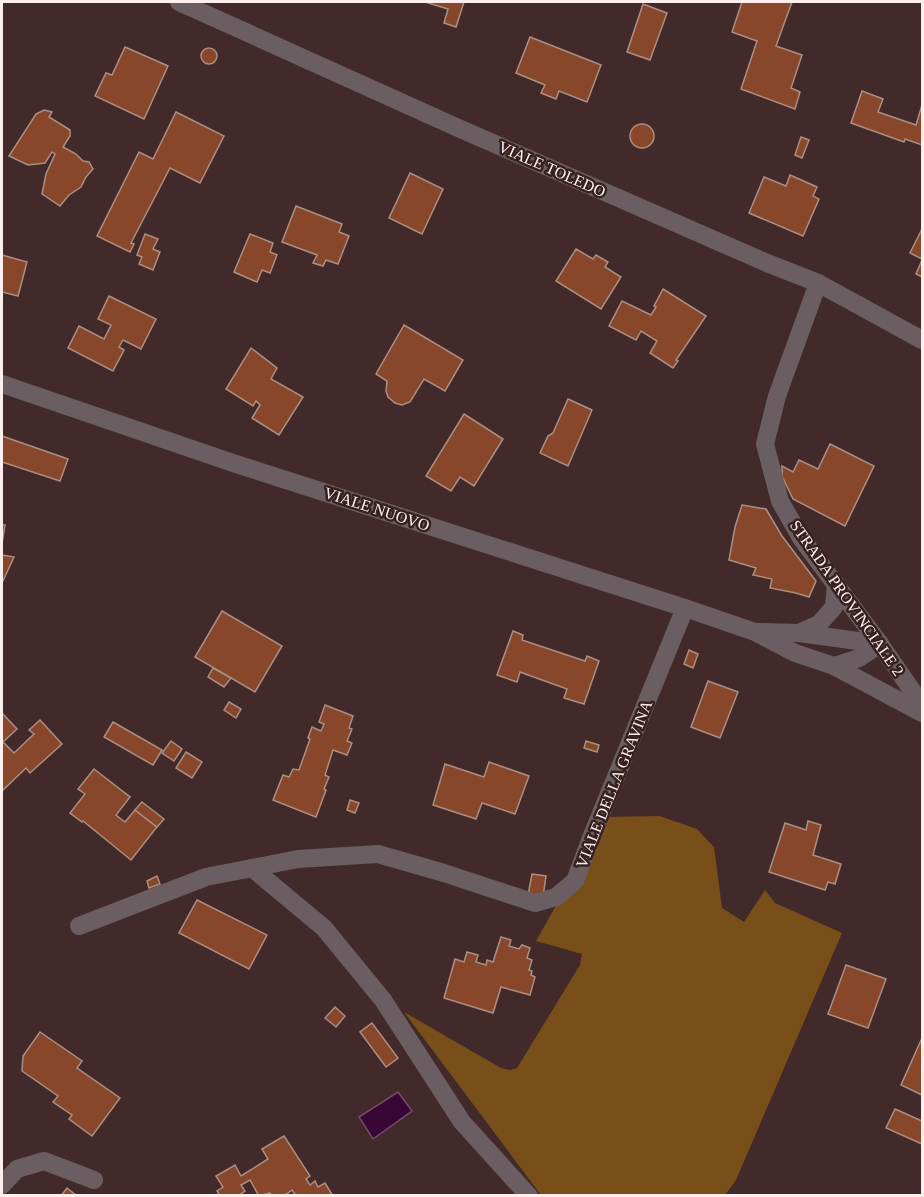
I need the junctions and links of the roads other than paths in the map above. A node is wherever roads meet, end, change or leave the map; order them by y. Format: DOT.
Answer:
graph roads {
  1 [pos="179,2"];
  2 [pos="818,283"];
  3 [pos="922,340"];
  4 [pos="2,384"];
  5 [pos="836,584"];
  6 [pos="685,608"];
  7 [pos="755,632"];
  8 [pos="799,633"];
  9 [pos="880,644"];
  10 [pos="834,666"];
  11 [pos="922,705"];
  12 [pos="922,713"];
  13 [pos="252,868"];
  14 [pos="79,926"];
  15 [pos="94,1180"];
  16 [pos="2,1185"];
  17 [pos="529,1196"];
  1 -- 2 [label="street, VIALE TOLEDO"];
  2 -- 3 [label="street, VIALE TOLEDO"];
  2 -- 5 [label="street, STRADA PROVINCIALE 2"];
  4 -- 6 [label="street, VIALE NUOVO"];
  5 -- 8 [label="street"];
  5 -- 9 [label="street, STRADA PROVINCIALE 2"];
  6 -- 7 [label="street, VIALE NUOVO"];
  6 -- 13 [label="street, VIALE DELLA GRAVINA"];
  7 -- 8 [label="street, VIALE NUOVO"];
  7 -- 10 [label="street, VIALE NUOVO"];
  8 -- 9 [label="street, VIALE NUOVO"];
  9 -- 10 [label="street"];
  9 -- 11 [label="street, STRADA PROVINCIALE 2"];
  10 -- 12 [label="street, VIALE NUOVO"];
  13 -- 14 [label="street, VIALE DELLA GRAVINA"];
  13 -- 17 [label="street"];
  15 -- 16 [label="street"];
}
